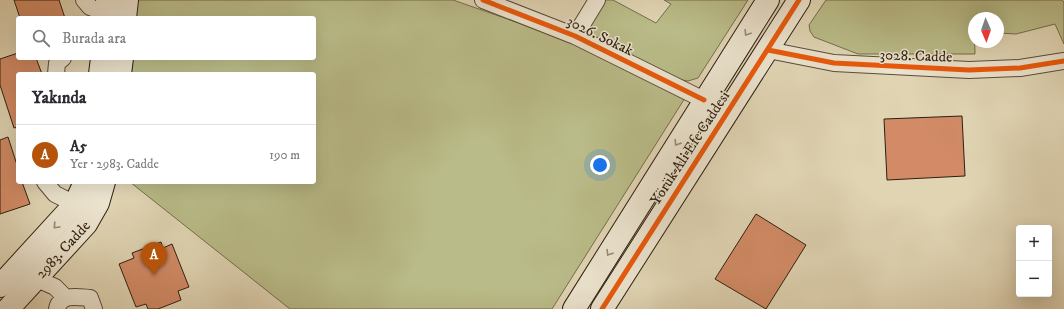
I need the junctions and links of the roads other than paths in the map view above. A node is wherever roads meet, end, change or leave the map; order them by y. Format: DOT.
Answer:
graph roads {
  1 [pos="84,0"];
  2 [pos="127,0"];
  3 [pos="483,0"];
  4 [pos="597,0"];
  5 [pos="768,0"];
  6 [pos="799,0"];
  7 [pos="111,12"];
  8 [pos="575,36"];
  9 [pos="768,50"];
  10 [pos="61,60"];
  11 [pos="102,60"];
  12 [pos="122,60"];
  13 [pos="1064,61"];
  14 [pos="56,72"];
  15 [pos="100,72"];
  16 [pos="120,72"];
  17 [pos="704,100"];
  18 [pos="46,184"];
  19 [pos="89,190"];
  20 [pos="37,279"];
  21 [pos="0,286"];
  22 [pos="61,303"];
  23 [pos="8,309"];
  24 [pos="94,309"];
  25 [pos="574,309"];
  26 [pos="602,309"];
  1 -- 7 [label="street"];
  2 -- 7 [label="street"];
  3 -- 8 [label="street, 3026. Sokak"];
  4 -- 8 [label="street"];
  5 -- 17 [label="street, Yörük Ali Efe Caddesi, one-way"];
  6 -- 9 [label="street, Yörük Ali Efe Caddesi"];
  8 -- 17 [label="street, 3026. Sokak"];
  9 -- 13 [label="street, 3028. Cadde"];
  9 -- 26 [label="street, Yörük Ali Efe Caddesi"];
  10 -- 14 [label="street"];
  11 -- 15 [label="street"];
  12 -- 16 [label="street"];
  17 -- 25 [label="street, Yörük Ali Efe Caddesi, one-way"];
  18 -- 19 [label="street"];
  19 -- 20 [label="street, 2983. Cadde"];
  19 -- 21 [label="street, 2983. Cadde, one-way"];
  20 -- 22 [label="street"];
  20 -- 23 [label="street, 2983. Cadde"];
  22 -- 24 [label="street"];
}
